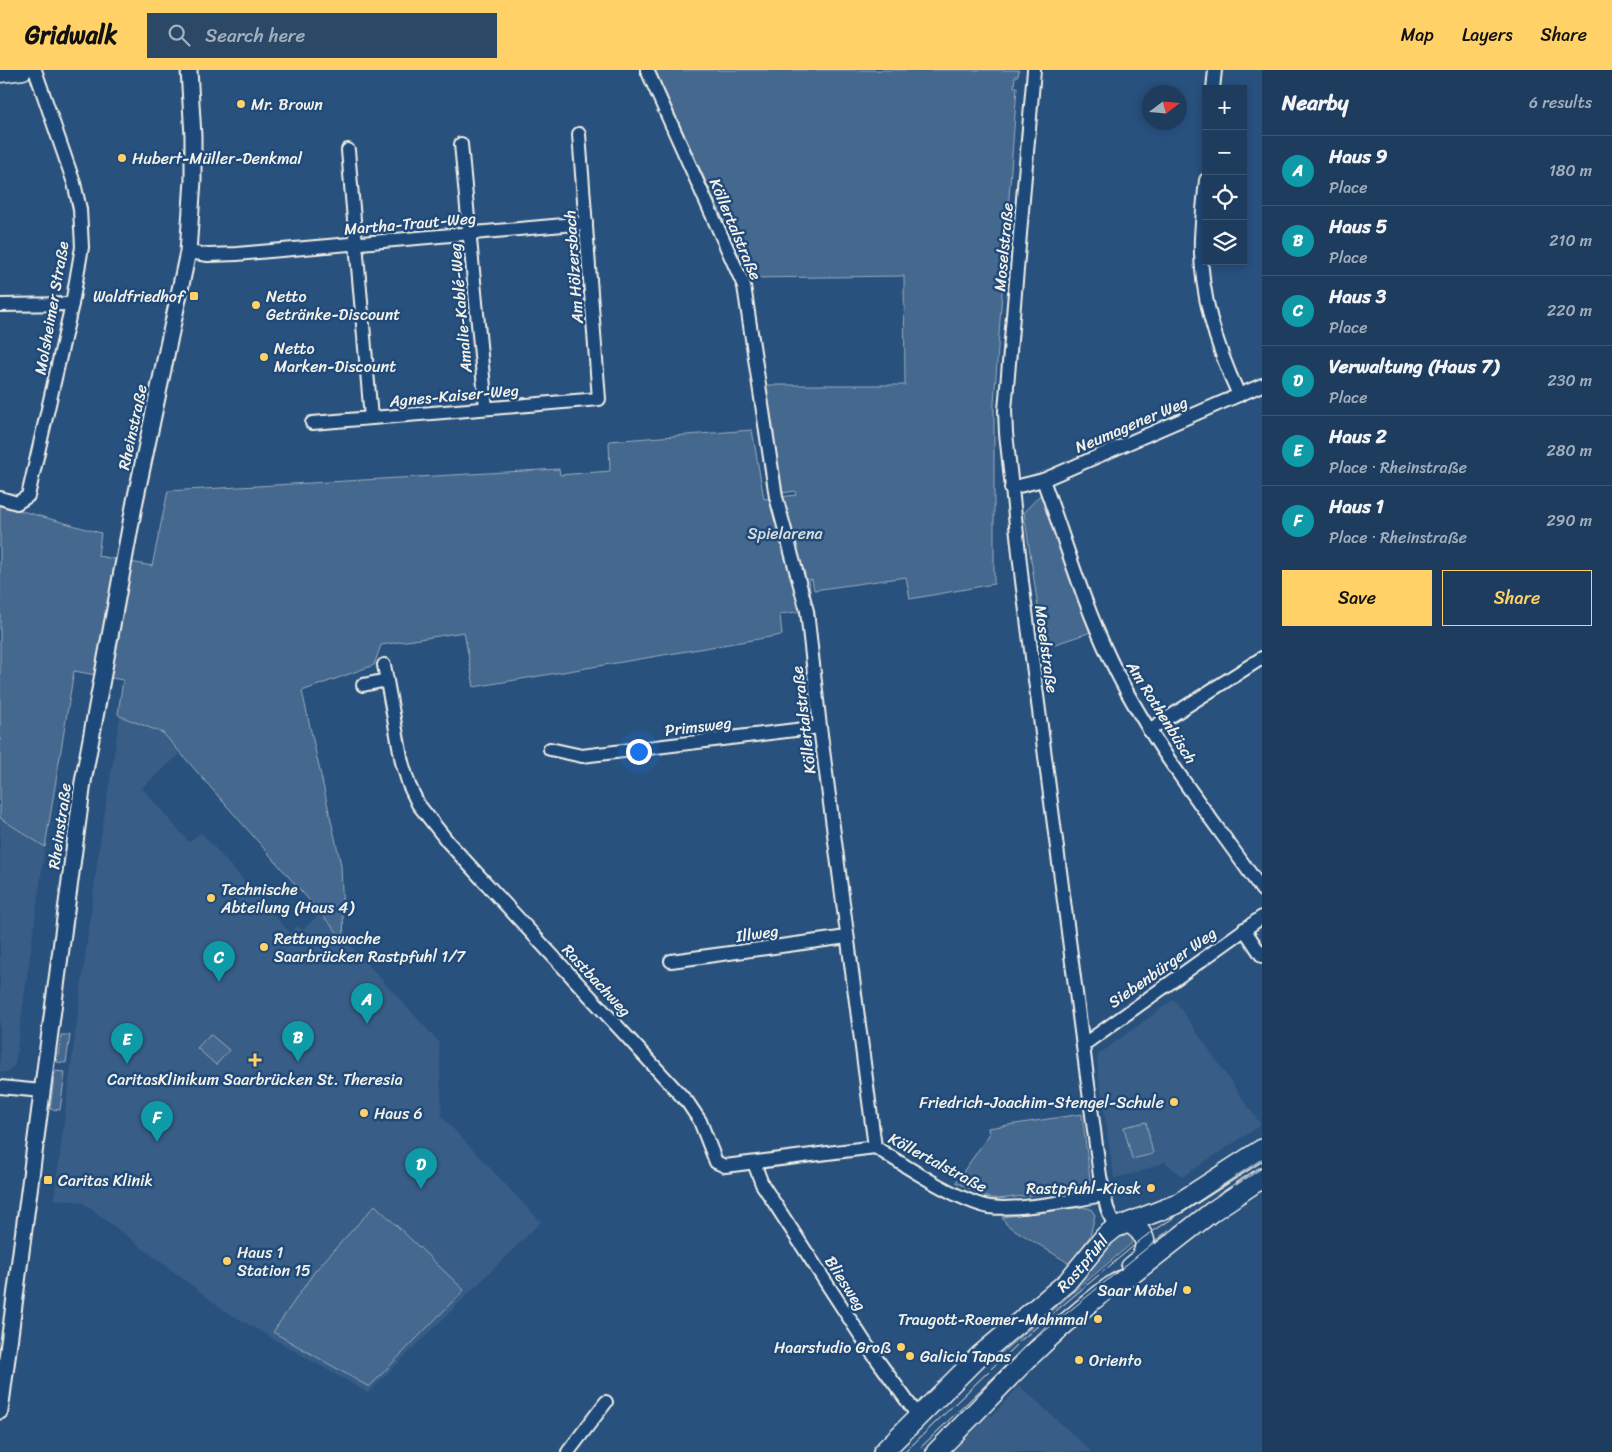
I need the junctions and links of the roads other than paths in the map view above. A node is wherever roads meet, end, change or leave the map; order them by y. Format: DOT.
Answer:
graph roads {
  1 [pos="23,70"];
  2 [pos="35,70"];
  3 [pos="188,70"];
  4 [pos="647,70"];
  5 [pos="1034,70"];
  6 [pos="1214,70"];
  7 [pos="0,73"];
  8 [pos="1213,85"];
  9 [pos="580,134"];
  10 [pos="461,144"];
  11 [pos="348,150"];
  12 [pos="1203,220"];
  13 [pos="586,223"];
  14 [pos="470,234"];
  15 [pos="356,245"];
  16 [pos="188,252"];
  17 [pos="72,304"];
  18 [pos="0,305"];
  19 [pos="1262,385"];
  20 [pos="1239,395"];
  21 [pos="599,398"];
  22 [pos="486,408"];
  23 [pos="371,418"];
  24 [pos="312,422"];
  25 [pos="1043,480"];
  26 [pos="1011,488"];
  27 [pos="0,498"];
  28 [pos="1262,658"];
  29 [pos="384,665"];
  30 [pos="387,680"];
  31 [pos="363,685"];
  32 [pos="820,727"];
  33 [pos="1150,730"];
  34 [pos="550,749"];
  35 [pos="1262,890"];
  36 [pos="1262,917"];
  37 [pos="1244,929"];
  38 [pos="847,937"];
  39 [pos="1262,956"];
  40 [pos="671,961"];
  41 [pos="1083,1045"];
  42 [pos="0,1087"];
  43 [pos="42,1091"];
  44 [pos="875,1147"];
  45 [pos="1262,1149"];
  46 [pos="754,1163"];
  47 [pos="1262,1178"];
  48 [pos="1103,1195"];
  49 [pos="1122,1226"];
  50 [pos="1116,1282"];
  51 [pos="606,1402"];
  52 [pos="0,1411"];
  53 [pos="918,1416"];
  54 [pos="568,1452"];
  55 [pos="883,1452"];
  56 [pos="936,1452"];
  1 -- 7 [label="main road"];
  2 -- 17 [label="street, Molsheimer Straße"];
  3 -- 16 [label="street, Rheinstraße"];
  4 -- 32 [label="street, Köllertalstraße"];
  5 -- 26 [label="street, Moselstraße"];
  6 -- 8 [label="street"];
  9 -- 13 [label="street, Am Hölzersbach"];
  10 -- 14 [label="street, Amalie-Kablé-Weg"];
  11 -- 15 [label="street"];
  12 -- 20 [label="street"];
  13 -- 14 [label="street, Martha-Traut-Weg"];
  13 -- 21 [label="street, Am Hölzersbach"];
  14 -- 15 [label="street, Martha-Traut-Weg"];
  14 -- 22 [label="street, Amalie-Kablé-Weg"];
  15 -- 16 [label="street, Martha-Traut-Weg"];
  15 -- 23 [label="street"];
  16 -- 43 [label="street, Rheinstraße"];
  17 -- 18 [label="street"];
  17 -- 27 [label="street, Molsheimer Straße"];
  19 -- 20 [label="street, Neumagener Weg"];
  20 -- 25 [label="street, Neumagener Weg"];
  21 -- 22 [label="street, Agnes-Kaiser-Weg"];
  22 -- 23 [label="street, Agnes-Kaiser-Weg"];
  23 -- 24 [label="street, Agnes-Kaiser-Weg"];
  25 -- 26 [label="street, Neumagener Weg"];
  25 -- 33 [label="street, Am Rothenbüsch"];
  26 -- 41 [label="street, Moselstraße"];
  28 -- 33 [label="street"];
  29 -- 30 [label="street, Rastbachweg"];
  30 -- 31 [label="street"];
  30 -- 46 [label="street, Rastbachweg"];
  32 -- 34 [label="street, Primsweg"];
  32 -- 38 [label="street, Köllertalstraße"];
  33 -- 35 [label="street, Am Rothenbüsch"];
  36 -- 37 [label="street, Siebenbürger Weg"];
  37 -- 39 [label="street"];
  37 -- 41 [label="street, Siebenbürger Weg"];
  38 -- 40 [label="street, Illweg"];
  38 -- 44 [label="street, Köllertalstraße"];
  41 -- 48 [label="street, Moselstraße"];
  42 -- 43 [label="street"];
  43 -- 52 [label="street, Rheinstraße"];
  44 -- 46 [label="street, Rastbachweg"];
  44 -- 48 [label="street, Köllertalstraße"];
  45 -- 49 [label="main road, Rastpfuhl"];
  46 -- 53 [label="street, Bliesweg"];
  47 -- 50 [label="main road, Rastpfuhl"];
  48 -- 49 [label="street, Moselstraße"];
  49 -- 50 [label="main road"];
  49 -- 53 [label="main road, Rastpfuhl"];
  50 -- 56 [label="main road, Rastpfuhl"];
  51 -- 54 [label="street"];
  53 -- 55 [label="main road, Rastpfuhl"];
}
